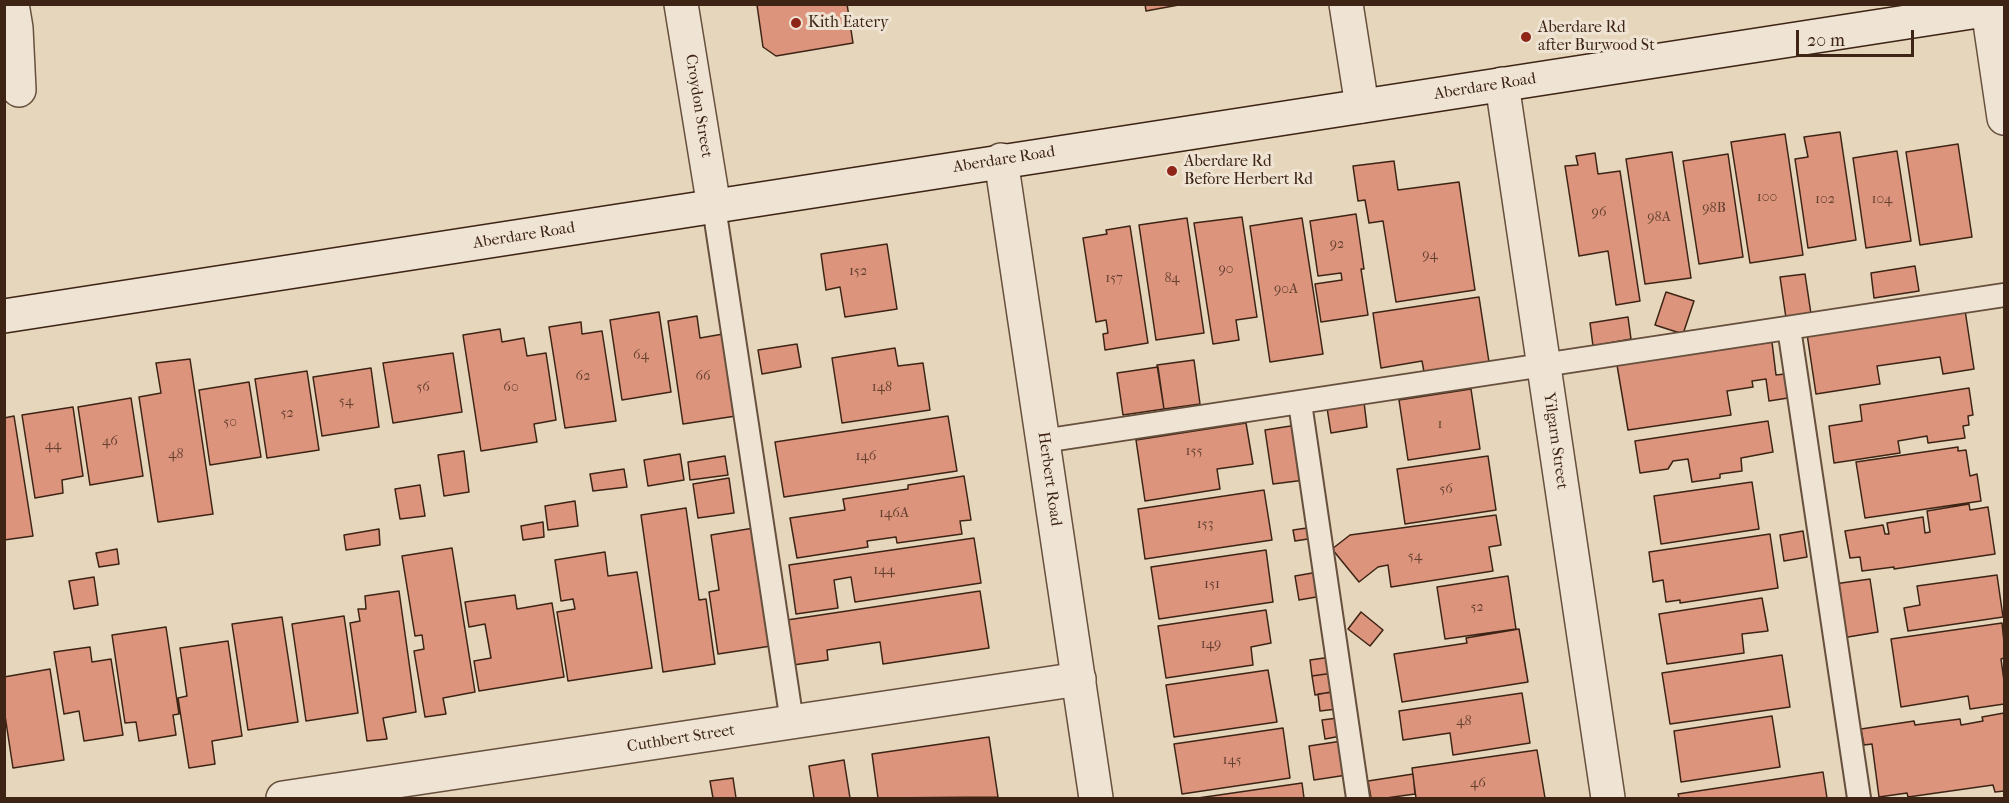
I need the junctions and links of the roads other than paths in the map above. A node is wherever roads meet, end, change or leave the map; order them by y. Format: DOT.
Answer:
graph roads {
  1 [pos="12,4"];
  2 [pos="681,4"];
  3 [pos="1346,4"];
  4 [pos="1996,8"];
  5 [pos="1502,84"];
  6 [pos="19,90"];
  7 [pos="1362,106"];
  8 [pos="2004,118"];
  9 [pos="1001,160"];
  10 [pos="714,207"];
  11 [pos="2004,295"];
  12 [pos="4,316"];
  13 [pos="1789,328"];
  14 [pos="1544,364"];
  15 [pos="1300,403"];
  16 [pos="1043,441"];
  17 [pos="1079,679"];
  18 [pos="792,722"];
  19 [pos="283,798"];
  20 [pos="1096,798"];
  21 [pos="1358,798"];
  22 [pos="1608,798"];
  23 [pos="1858,798"];
  1 -- 6 [label="street"];
  2 -- 10 [label="street, Croydon Street"];
  3 -- 7 [label="street"];
  4 -- 5 [label="street, Aberdare Road"];
  4 -- 8 [label="street"];
  5 -- 7 [label="street, Aberdare Road"];
  5 -- 14 [label="street, Yilgarn Street"];
  7 -- 9 [label="street, Aberdare Road"];
  9 -- 10 [label="street, Aberdare Road"];
  9 -- 16 [label="street, Herbert Road"];
  10 -- 12 [label="street, Aberdare Road"];
  10 -- 18 [label="lane"];
  11 -- 13 [label="lane"];
  13 -- 14 [label="lane"];
  13 -- 23 [label="lane"];
  14 -- 15 [label="lane"];
  14 -- 22 [label="street, Yilgarn Street"];
  15 -- 16 [label="lane"];
  15 -- 21 [label="lane"];
  16 -- 17 [label="street, Herbert Road"];
  17 -- 18 [label="street, Cuthbert Street"];
  17 -- 20 [label="street, Herbert Road"];
  18 -- 19 [label="street, Cuthbert Street"];
}
